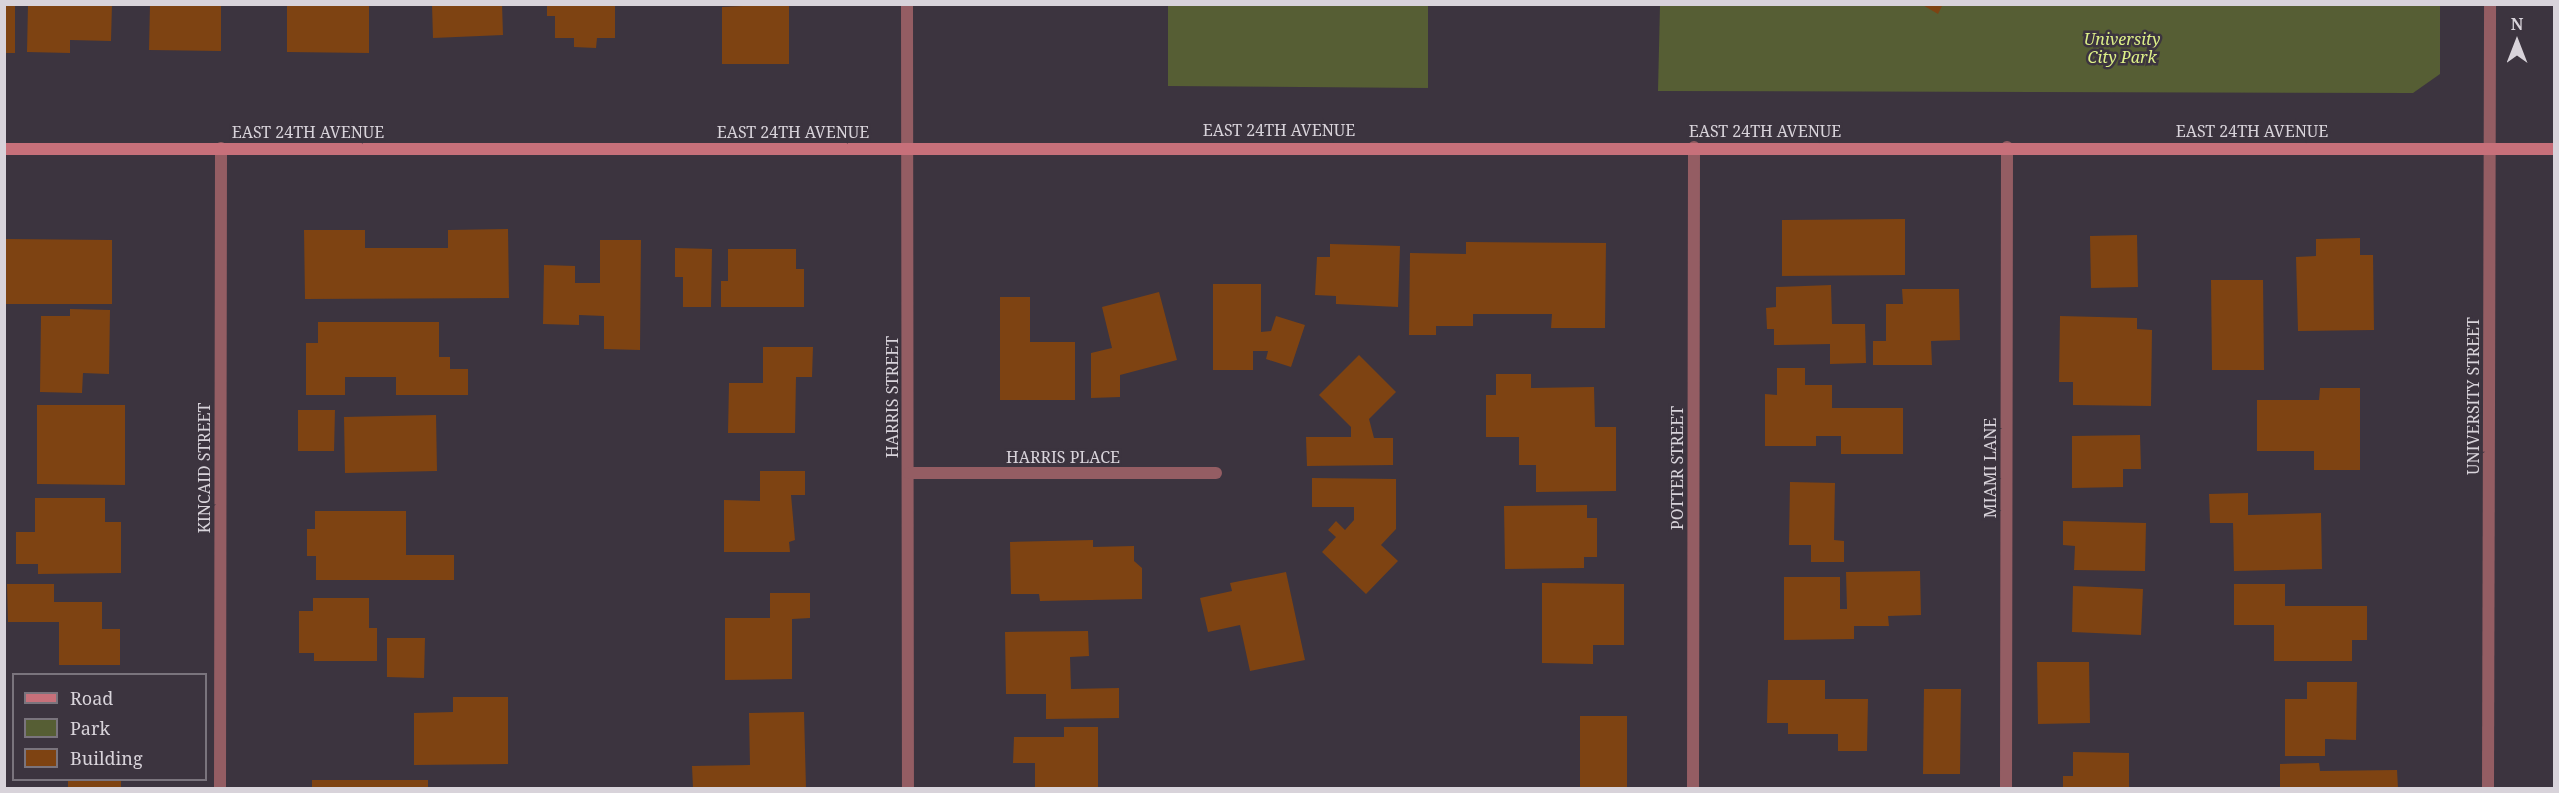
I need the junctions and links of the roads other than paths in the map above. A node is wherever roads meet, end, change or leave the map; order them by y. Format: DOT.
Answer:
graph roads {
  1 [pos="908,4"];
  2 [pos="2490,4"];
  3 [pos="906,147"];
  4 [pos="1694,147"];
  5 [pos="2007,147"];
  6 [pos="4,148"];
  7 [pos="221,148"];
  8 [pos="2490,149"];
  9 [pos="2554,149"];
  10 [pos="1216,473"];
  11 [pos="909,474"];
  12 [pos="220,789"];
  13 [pos="908,789"];
  14 [pos="1693,789"];
  15 [pos="2006,789"];
  16 [pos="2488,789"];
  1 -- 3 [label="street, HARRIS STREET"];
  2 -- 8 [label="street, UNIVERSITY STREET"];
  3 -- 4 [label="street, EAST 24TH AVENUE"];
  3 -- 7 [label="street, EAST 24TH AVENUE"];
  3 -- 11 [label="street, HARRIS STREET"];
  4 -- 5 [label="street, EAST 24TH AVENUE"];
  4 -- 14 [label="street, POTTER STREET"];
  5 -- 8 [label="street, EAST 24TH AVENUE"];
  5 -- 15 [label="street, MIAMI LANE"];
  6 -- 7 [label="street, EAST 24TH AVENUE"];
  7 -- 12 [label="street, KINCAID STREET"];
  8 -- 9 [label="street, EAST 24TH AVENUE"];
  8 -- 16 [label="street, UNIVERSITY STREET"];
  10 -- 11 [label="street, HARRIS PLACE"];
  11 -- 13 [label="street, HARRIS STREET"];
}
